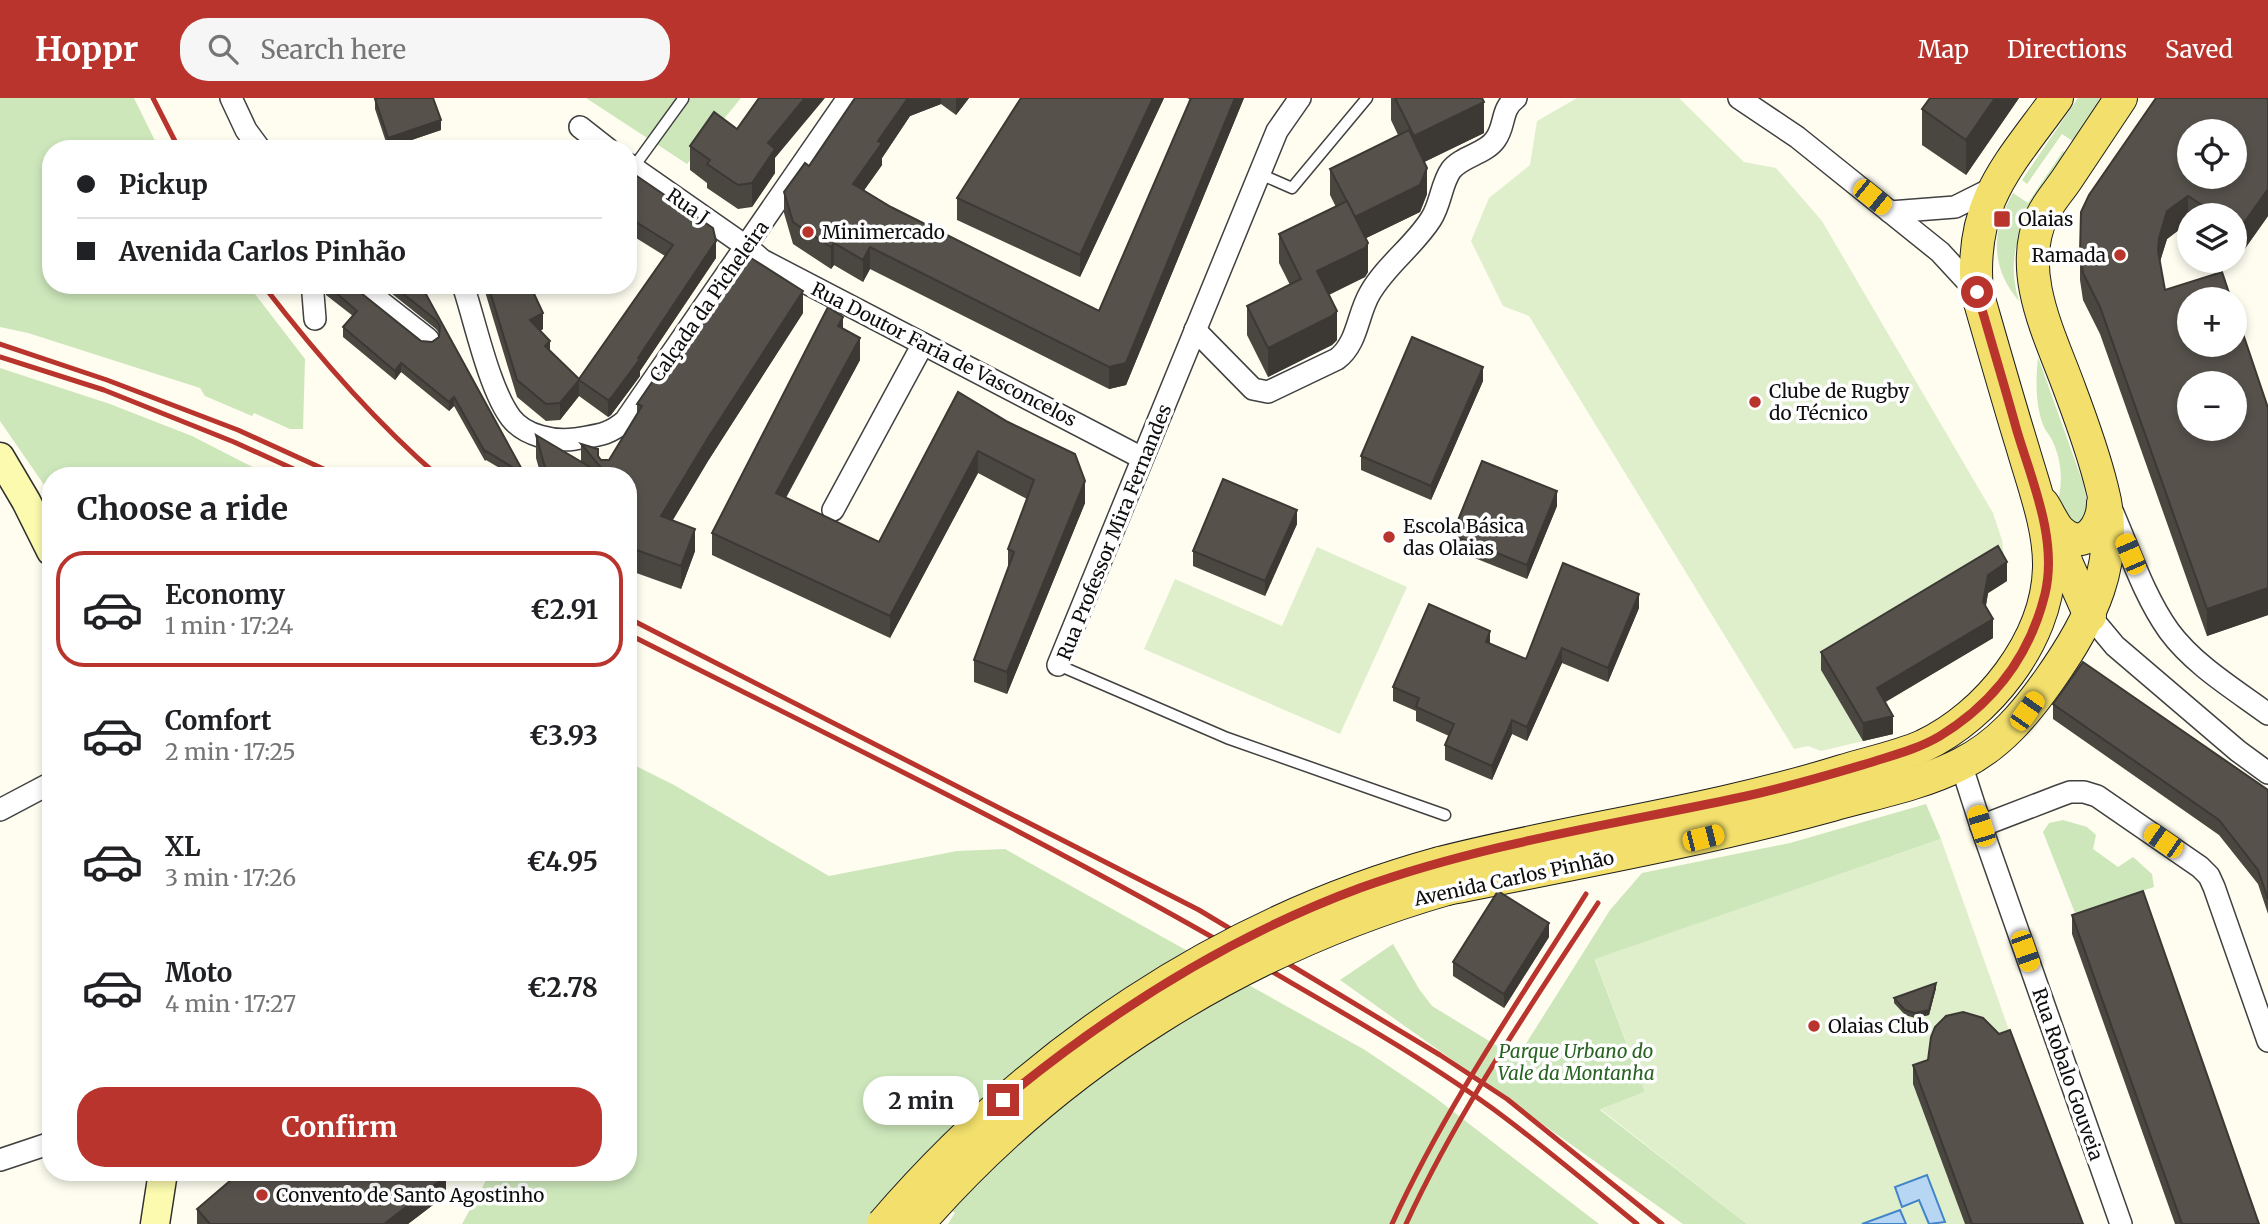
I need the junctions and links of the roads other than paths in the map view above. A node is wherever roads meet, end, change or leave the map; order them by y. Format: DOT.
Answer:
graph roads {
  1 [pos="231,98"];
  2 [pos="848,98"];
  3 [pos="1300,98"];
  4 [pos="1367,98"];
  5 [pos="1516,98"];
  6 [pos="1739,98"];
  7 [pos="2057,98"];
  8 [pos="2121,98"];
  9 [pos="683,99"];
  10 [pos="580,127"];
  11 [pos="253,140"];
  12 [pos="597,140"];
  13 [pos="637,158"];
  14 [pos="637,170"];
  15 [pos="1260,174"];
  16 [pos="1993,188"];
  17 [pos="1890,212"];
  18 [pos="747,247"];
  19 [pos="1977,292"];
  20 [pos="313,294"];
  21 [pos="370,294"];
  22 [pos="466,294"];
  23 [pos="315,318"];
  24 [pos="1195,330"];
  25 [pos="428,339"];
  26 [pos="923,344"];
  27 [pos="0,457"];
  28 [pos="1143,458"];
  29 [pos="2035,488"];
  30 [pos="2103,491"];
  31 [pos="833,510"];
  32 [pos="2052,520"];
  33 [pos="42,533"];
  34 [pos="2090,616"];
  35 [pos="1058,665"];
  36 [pos="2268,714"];
  37 [pos="1959,723"];
  38 [pos="1961,764"];
  39 [pos="2268,773"];
  40 [pos="42,788"];
  41 [pos="0,810"];
  42 [pos="1446,815"];
  43 [pos="1981,826"];
  44 [pos="1443,876"];
  45 [pos="2268,1041"];
  46 [pos="42,1146"];
  47 [pos="0,1160"];
  48 [pos="162,1181"];
  49 [pos="155,1224"];
  50 [pos="883,1224"];
  51 [pos="918,1224"];
  52 [pos="2122,1224"];
  1 -- 11 [label="street"];
  2 -- 18 [label="street, Calçada da Picheleira"];
  3 -- 15 [label="street, Rua Professor Mira Fernandes"];
  4 -- 15 [label="lane"];
  5 -- 24 [label="street"];
  6 -- 17 [label="street"];
  7 -- 16 [label="main road"];
  8 -- 30 [label="main road"];
  9 -- 13 [label="lane"];
  10 -- 12 [label="street"];
  14 -- 18 [label="street, Rua J"];
  15 -- 24 [label="street, Rua Professor Mira Fernandes"];
  16 -- 17 [label="street"];
  16 -- 19 [label="main road"];
  17 -- 19 [label="street"];
  18 -- 22 [label="street, Calçada da Picheleira"];
  18 -- 26 [label="street, Rua Doutor Faria de Vasconcelos"];
  19 -- 29 [label="main road"];
  20 -- 23 [label="street"];
  21 -- 25 [label="street"];
  24 -- 28 [label="street, Rua Professor Mira Fernandes"];
  26 -- 28 [label="street, Rua Doutor Faria de Vasconcelos"];
  26 -- 31 [label="street"];
  27 -- 33 [label="main road"];
  28 -- 35 [label="street, Rua Professor Mira Fernandes"];
  29 -- 32 [label="main road"];
  29 -- 37 [label="main road, Avenida Carlos Pinhão"];
  30 -- 32 [label="main road"];
  30 -- 34 [label="main road, Avenida Carlos Pinhão"];
  30 -- 36 [label="street"];
  32 -- 34 [label="main road"];
  34 -- 38 [label="main road, Avenida Carlos Pinhão"];
  34 -- 39 [label="street"];
  35 -- 42 [label="lane, Rua Professor Mira Fernandes"];
  37 -- 38 [label="main road"];
  37 -- 44 [label="main road, Avenida Carlos Pinhão"];
  38 -- 43 [label="street, Rua Robalo Gouveia"];
  38 -- 44 [label="main road, Avenida Carlos Pinhão"];
  40 -- 41 [label="street"];
  43 -- 45 [label="street"];
  43 -- 52 [label="street, Rua Robalo Gouveia"];
  44 -- 50 [label="main road, Avenida Carlos Pinhão, bridge"];
  44 -- 51 [label="main road, Avenida Carlos Pinhão, bridge"];
  46 -- 47 [label="street"];
  48 -- 49 [label="main road"];
}
